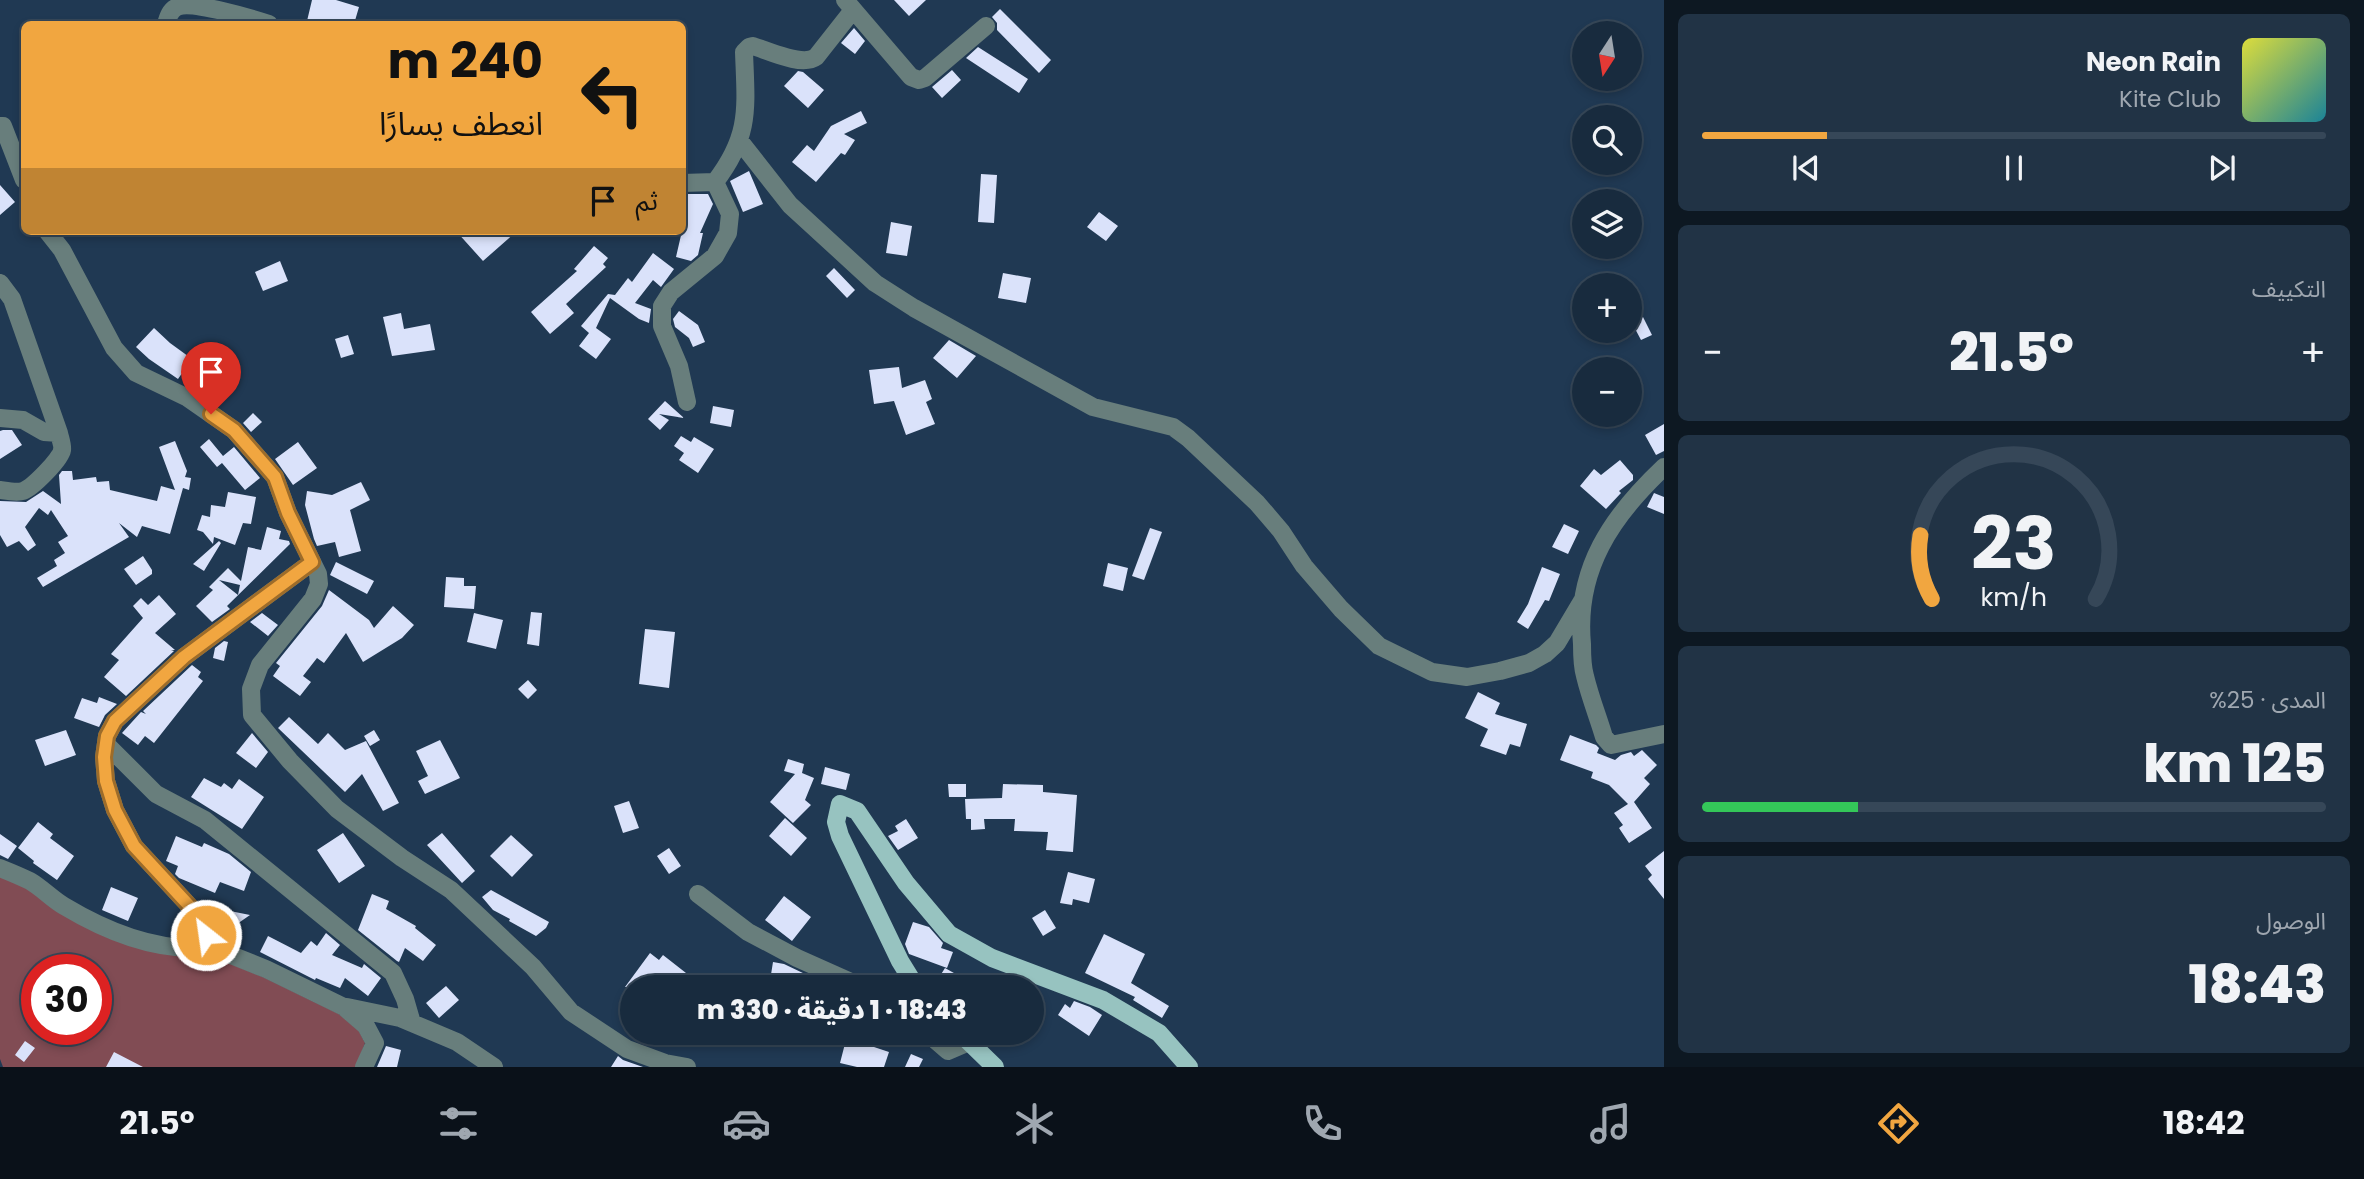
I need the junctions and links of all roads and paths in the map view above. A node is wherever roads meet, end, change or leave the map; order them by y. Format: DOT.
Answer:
graph roads {
  1 [pos="849,5"];
  2 [pos="167,21"];
  3 [pos="258,21"];
  4 [pos="986,26"];
  5 [pos="0,126"];
  6 [pos="740,140"];
  7 [pos="21,172"];
  8 [pos="715,182"];
  9 [pos="686,183"];
  10 [pos="50,235"];
  11 [pos="0,283"];
  12 [pos="687,402"];
  13 [pos="0,418"];
  14 [pos="59,433"];
  15 [pos="1664,467"];
  16 [pos="0,490"];
  17 [pos="312,562"];
  18 [pos="1582,601"];
  19 [pos="1664,734"];
  20 [pos="106,744"];
  21 [pos="0,868"];
  22 [pos="698,894"];
  23 [pos="201,943"];
  24 [pos="835,975"];
  25 [pos="909,975"];
  26 [pos="1037,975"];
  27 [pos="1044,978"];
  28 [pos="344,1007"];
  29 [pos="412,1023"];
  30 [pos="941,1045"];
  31 [pos="955,1045"];
  32 [pos="972,1045"];
  33 [pos="364,1067"];
  34 [pos="494,1067"];
  35 [pos="687,1067"];
  36 [pos="995,1067"];
  37 [pos="1189,1067"];
  1 -- 4 [label="street"];
  1 -- 6 [label="street"];
  2 -- 3 [label="street"];
  5 -- 7 [label="street"];
  6 -- 8 [label="street"];
  6 -- 18 [label="street"];
  8 -- 9 [label="street"];
  8 -- 12 [label="street"];
  10 -- 17 [label="street"];
  11 -- 14 [label="street"];
  13 -- 14 [label="street"];
  14 -- 16 [label="street"];
  15 -- 18 [label="street"];
  17 -- 20 [label="street"];
  17 -- 35 [label="street"];
  18 -- 19 [label="street"];
  20 -- 23 [label="street"];
  20 -- 29 [label="street"];
  21 -- 23 [label="street"];
  22 -- 24 [label="street"];
  23 -- 28 [label="street"];
  25 -- 26 [label="main road"];
  27 -- 37 [label="main road"];
  28 -- 29 [label="street"];
  28 -- 33 [label="street"];
  29 -- 34 [label="street"];
  30 -- 31 [label="street"];
  32 -- 36 [label="main road"];
}
